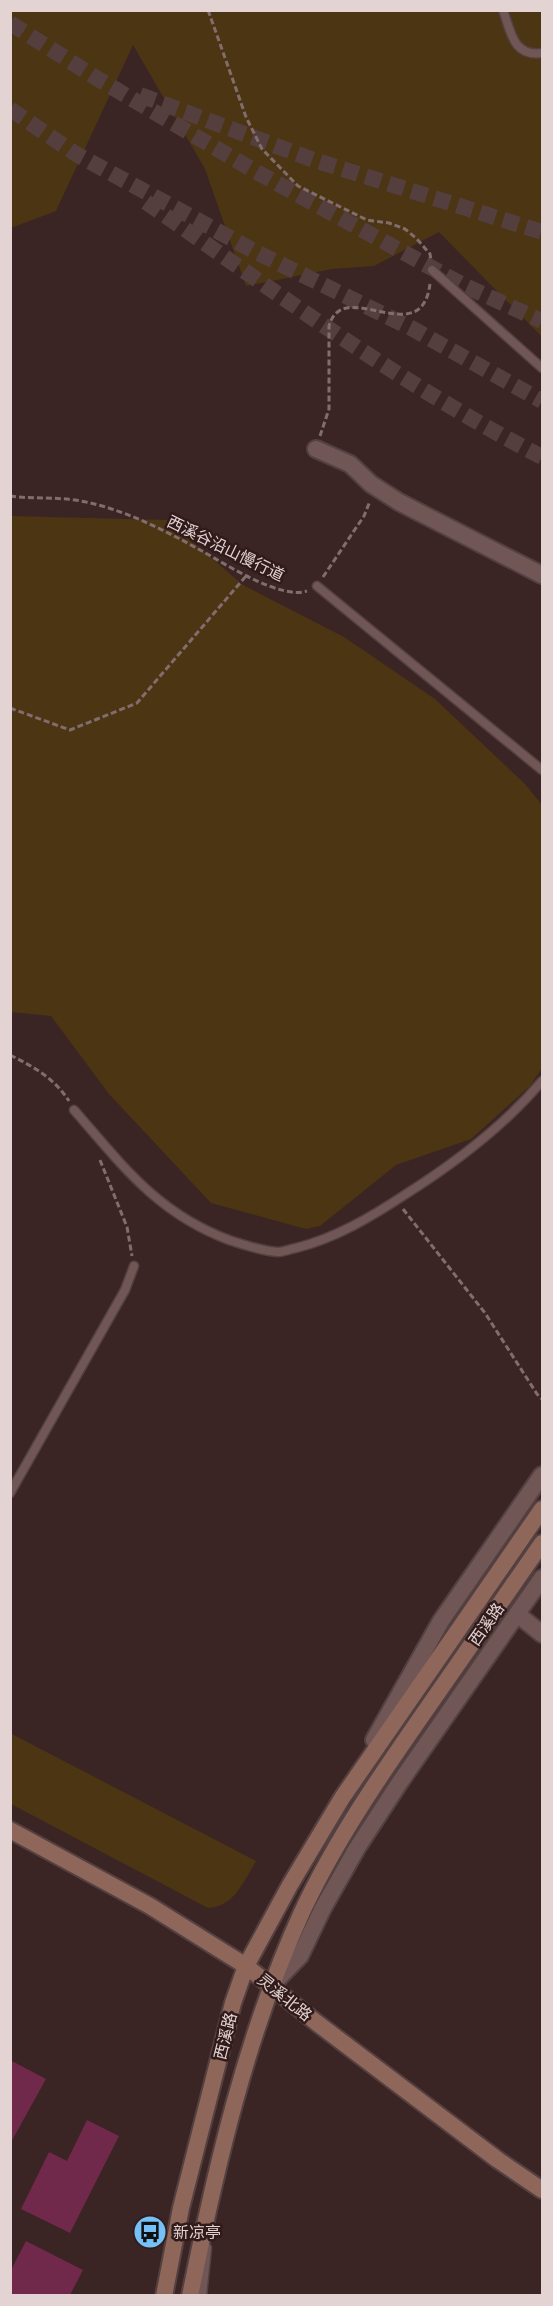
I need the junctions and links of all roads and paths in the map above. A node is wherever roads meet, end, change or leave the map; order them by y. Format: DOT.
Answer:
graph roads {
  1 [pos="208,10"];
  2 [pos="503,10"];
  3 [pos="543,53"];
  4 [pos="432,270"];
  5 [pos="543,368"];
  6 [pos="316,449"];
  7 [pos="371,484"];
  8 [pos="10,496"];
  9 [pos="543,574"];
  10 [pos="246,576"];
  11 [pos="317,586"];
  12 [pos="10,708"];
  13 [pos="543,770"];
  14 [pos="10,1054"];
  15 [pos="543,1081"];
  16 [pos="74,1110"];
  17 [pos="99,1157"];
  18 [pos="396,1201"];
  19 [pos="134,1266"];
  20 [pos="543,1399"];
  21 [pos="543,1475"];
  22 [pos="10,1493"];
  23 [pos="543,1509"];
  24 [pos="543,1543"];
  25 [pos="543,1578"];
  26 [pos="517,1614"];
  27 [pos="543,1634"];
  28 [pos="342,1798"];
  29 [pos="10,1830"];
  30 [pos="246,1966"];
  31 [pos="272,1986"];
  32 [pos="543,2190"];
  33 [pos="210,2196"];
  34 [pos="164,2295"];
  35 [pos="190,2295"];
  36 [pos="202,2295"];
  1 -- 4 [label="path"];
  2 -- 3 [label="lane"];
  4 -- 5 [label="lane"];
  4 -- 6 [label="path"];
  6 -- 7 [label="street"];
  7 -- 9 [label="street"];
  7 -- 11 [label="path"];
  8 -- 10 [label="path, 西溪谷沿山慢行道"];
  10 -- 11 [label="path, 西溪谷沿山慢行道"];
  10 -- 12 [label="path"];
  11 -- 13 [label="lane"];
  14 -- 16 [label="path"];
  15 -- 18 [label="lane"];
  16 -- 18 [label="lane"];
  17 -- 19 [label="path"];
  18 -- 20 [label="path"];
  19 -- 22 [label="lane"];
  21 -- 28 [label="street, 西溪路"];
  23 -- 28 [label="main road, 西溪路"];
  24 -- 31 [label="main road, 西溪路"];
  25 -- 26 [label="street, 西溪路"];
  26 -- 27 [label="street"];
  26 -- 31 [label="street, 西溪路"];
  28 -- 30 [label="main road, 西溪路"];
  29 -- 30 [label="main road, 灵溪北路"];
  30 -- 31 [label="main road, 灵溪北路"];
  30 -- 34 [label="main road, 西溪路"];
  31 -- 32 [label="main road, 灵溪北路"];
  31 -- 33 [label="main road, 西溪路"];
  33 -- 35 [label="main road, 西溪路"];
  33 -- 36 [label="lane, 西溪路"];
}
